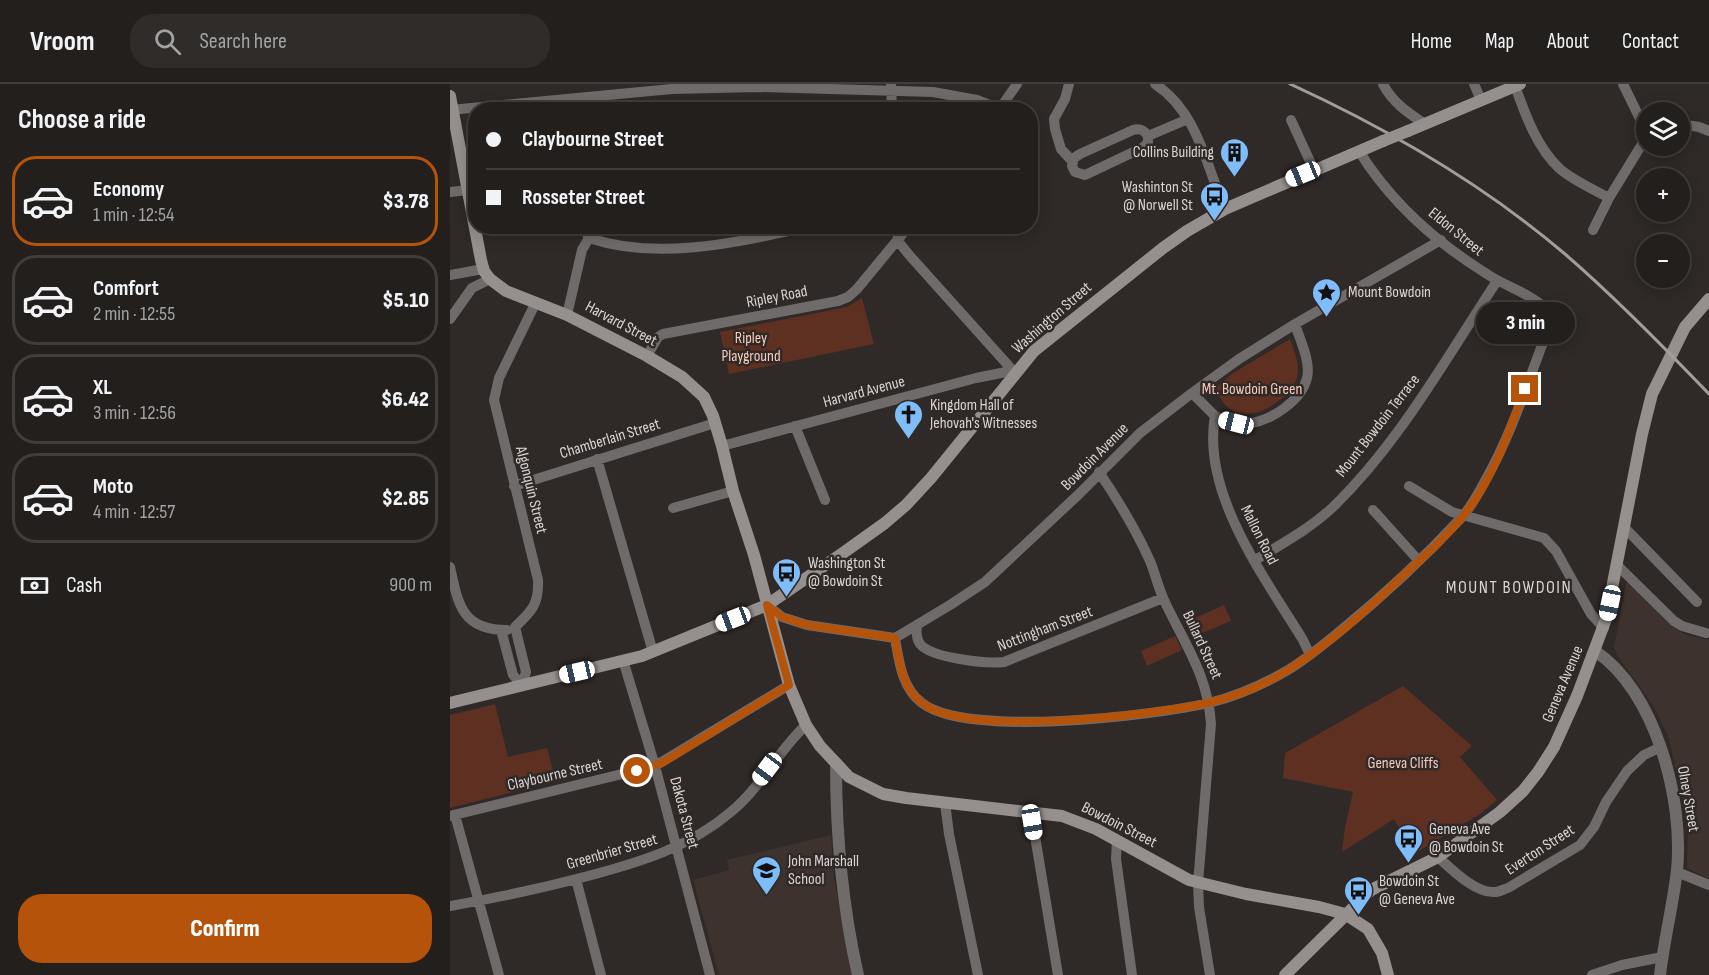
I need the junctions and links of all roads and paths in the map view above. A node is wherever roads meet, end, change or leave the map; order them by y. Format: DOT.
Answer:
graph roads {
  1 [pos="1017,84"];
  2 [pos="1069,84"];
  3 [pos="1155,84"];
  4 [pos="1383,84"];
  5 [pos="1474,84"];
  6 [pos="1623,84"];
  7 [pos="1517,85"];
  8 [pos="891,87"];
  9 [pos="450,96"];
  10 [pos="1481,100"];
  11 [pos="528,102"];
  12 [pos="892,102"];
  13 [pos="979,102"];
  14 [pos="1004,102"];
  15 [pos="468,108"];
  16 [pos="452,110"];
  17 [pos="1636,111"];
  18 [pos="1188,119"];
  19 [pos="1291,120"];
  20 [pos="1425,124"];
  21 [pos="1690,126"];
  22 [pos="1709,131"];
  23 [pos="1148,136"];
  24 [pos="1359,152"];
  25 [pos="1636,153"];
  26 [pos="468,160"];
  27 [pos="1073,162"];
  28 [pos="1314,170"];
  29 [pos="468,190"];
  30 [pos="450,192"];
  31 [pos="1609,198"];
  32 [pos="1225,209"];
  33 [pos="1593,230"];
  34 [pos="478,234"];
  35 [pos="587,234"];
  36 [pos="771,234"];
  37 [pos="898,234"];
  38 [pos="903,234"];
  39 [pos="589,238"];
  40 [pos="1441,240"];
  41 [pos="898,241"];
  42 [pos="487,274"];
  43 [pos="450,275"];
  44 [pos="1497,281"];
  45 [pos="1709,298"];
  46 [pos="536,302"];
  47 [pos="567,315"];
  48 [pos="450,319"];
  49 [pos="1295,324"];
  50 [pos="647,356"];
  51 [pos="1015,373"];
  52 [pos="1192,393"];
  53 [pos="1215,416"];
  54 [pos="715,423"];
  55 [pos="795,426"];
  56 [pos="723,446"];
  57 [pos="597,459"];
  58 [pos="1099,472"];
  59 [pos="514,486"];
  60 [pos="1409,486"];
  61 [pos="733,491"];
  62 [pos="825,500"];
  63 [pos="673,508"];
  64 [pos="1372,510"];
  65 [pos="1464,515"];
  66 [pos="1624,527"];
  67 [pos="1254,561"];
  68 [pos="1419,561"];
  69 [pos="1618,566"];
  70 [pos="450,567"];
  71 [pos="1163,598"];
  72 [pos="1697,603"];
  73 [pos="767,605"];
  74 [pos="917,625"];
  75 [pos="515,627"];
  76 [pos="1604,628"];
  77 [pos="501,630"];
  78 [pos="1706,633"];
  79 [pos="895,638"];
  80 [pos="1595,651"];
  81 [pos="653,652"];
  82 [pos="1310,655"];
  83 [pos="623,660"];
  84 [pos="522,685"];
  85 [pos="789,685"];
  86 [pos="1210,702"];
  87 [pos="450,703"];
  88 [pos="806,725"];
  89 [pos="1661,747"];
  90 [pos="836,763"];
  91 [pos="655,766"];
  92 [pos="945,803"];
  93 [pos="1031,812"];
  94 [pos="452,816"];
  95 [pos="1117,840"];
  96 [pos="678,847"];
  97 [pos="1438,857"];
  98 [pos="1677,872"];
  99 [pos="576,879"];
  100 [pos="1198,882"];
  101 [pos="1709,885"];
  102 [pos="479,901"];
  103 [pos="450,906"];
  104 [pos="1345,915"];
  105 [pos="1662,957"];
  106 [pos="1288,974"];
  107 [pos="499,975"];
  108 [pos="601,975"];
  109 [pos="710,975"];
  110 [pos="858,975"];
  111 [pos="978,975"];
  112 [pos="1058,975"];
  113 [pos="1132,975"];
  114 [pos="1210,975"];
  115 [pos="1388,975"];
  116 [pos="1592,975"];
  117 [pos="1660,975"];
  1 -- 14 [label="street"];
  2 -- 27 [label="street"];
  3 -- 18 [label="street"];
  4 -- 20 [label="street"];
  5 -- 10 [label="street"];
  6 -- 17 [label="street"];
  7 -- 10 [label="main road, Washington Street"];
  7 -- 31 [label="street"];
  8 -- 11 [label="street"];
  8 -- 12 [label="street"];
  8 -- 13 [label="street"];
  9 -- 16 [label="main road"];
  10 -- 20 [label="main road, Washington Street"];
  15 -- 16 [label="street"];
  16 -- 26 [label="main road"];
  18 -- 23 [label="street"];
  18 -- 32 [label="street"];
  19 -- 28 [label="street"];
  20 -- 24 [label="main road, Washington Street, bridge"];
  21 -- 22 [label="street"];
  23 -- 27 [label="street"];
  23 -- 27 [label="street"];
  24 -- 28 [label="main road, Washington Street"];
  24 -- 40 [label="street, Eldon Street"];
  25 -- 31 [label="street"];
  28 -- 32 [label="main road, Washington Street"];
  29 -- 30 [label="street"];
  31 -- 33 [label="street"];
  32 -- 51 [label="main road, Washington Street"];
  34 -- 42 [label="main road"];
  35 -- 39 [label="street"];
  36 -- 39 [label="street"];
  37 -- 41 [label="street"];
  38 -- 41 [label="street, Ripley Road"];
  39 -- 47 [label="street"];
  40 -- 44 [label="street, Eldon Street"];
  40 -- 49 [label="street, Bowdoin Avenue"];
  41 -- 50 [label="street, Ripley Road"];
  41 -- 51 [label="street"];
  42 -- 43 [label="street"];
  42 -- 46 [label="main road, Harvard Street"];
  42 -- 48 [label="street"];
  44 -- 65 [label="street, Eldon Street"];
  44 -- 67 [label="street, Mount Bowdoin Terrace"];
  45 -- 66 [label="main road, Geneva Avenue"];
  46 -- 47 [label="main road, Harvard Street"];
  46 -- 59 [label="street, Algonquin Street"];
  47 -- 50 [label="main road, Harvard Street"];
  49 -- 52 [label="street, Bowdoin Avenue"];
  49 -- 53 [label="street"];
  50 -- 54 [label="main road, Harvard Street"];
  51 -- 55 [label="street, Harvard Avenue"];
  51 -- 73 [label="main road, Washington Street"];
  52 -- 53 [label="street"];
  52 -- 58 [label="street, Bowdoin Avenue"];
  53 -- 67 [label="street, Mallon Road"];
  54 -- 56 [label="main road, Harvard Street"];
  54 -- 57 [label="street, Chamberlain Street"];
  55 -- 56 [label="street, Harvard Avenue"];
  55 -- 62 [label="street"];
  56 -- 61 [label="main road, Harvard Street"];
  57 -- 59 [label="street, Chamberlain Street"];
  57 -- 81 [label="street"];
  58 -- 71 [label="street, Bullard Street"];
  58 -- 74 [label="street, Bowdoin Avenue"];
  59 -- 75 [label="street, Algonquin Street"];
  60 -- 65 [label="street"];
  61 -- 63 [label="street"];
  61 -- 73 [label="main road, Harvard Street"];
  64 -- 68 [label="street"];
  65 -- 68 [label="street"];
  65 -- 76 [label="street"];
  66 -- 69 [label="main road, Geneva Avenue"];
  66 -- 72 [label="street"];
  67 -- 82 [label="street, Mallon Road"];
  68 -- 82 [label="street"];
  69 -- 76 [label="main road, Geneva Avenue"];
  69 -- 78 [label="street"];
  70 -- 77 [label="street"];
  71 -- 74 [label="street, Nottingham Street"];
  71 -- 86 [label="street, Bullard Street"];
  73 -- 79 [label="street"];
  73 -- 81 [label="main road, Washington Street"];
  73 -- 85 [label="main road, Bowdoin Street"];
  74 -- 79 [label="street, Bowdoin Avenue"];
  75 -- 77 [label="street"];
  75 -- 84 [label="street"];
  76 -- 80 [label="main road, Geneva Avenue"];
  77 -- 84 [label="street"];
  79 -- 86 [label="street"];
  80 -- 89 [label="street, Olney Street"];
  80 -- 97 [label="main road, Geneva Avenue"];
  81 -- 83 [label="main road, Washington Street"];
  82 -- 86 [label="street"];
  83 -- 84 [label="main road, Washington Street"];
  83 -- 91 [label="street, Dakota Street"];
  84 -- 87 [label="main road, Washington Street"];
  85 -- 88 [label="main road, Bowdoin Street"];
  85 -- 91 [label="street, Claybourne Street"];
  86 -- 100 [label="street, Bullard Street"];
  88 -- 90 [label="main road, Bowdoin Street"];
  88 -- 96 [label="street, Greenbrier Street"];
  89 -- 97 [label="street, Everton Street"];
  89 -- 98 [label="street, Olney Street"];
  90 -- 92 [label="main road, Bowdoin Street"];
  90 -- 110 [label="street"];
  91 -- 94 [label="street, Claybourne Street"];
  91 -- 96 [label="street, Dakota Street"];
  92 -- 93 [label="main road, Bowdoin Street"];
  92 -- 111 [label="street"];
  93 -- 95 [label="main road, Bowdoin Street"];
  93 -- 112 [label="street"];
  94 -- 102 [label="street"];
  95 -- 100 [label="main road, Bowdoin Street"];
  95 -- 113 [label="street"];
  96 -- 99 [label="street, Greenbrier Street"];
  96 -- 109 [label="street, Dakota Street"];
  97 -- 104 [label="main road, Geneva Avenue"];
  98 -- 101 [label="street"];
  98 -- 105 [label="street, Olney Street"];
  99 -- 102 [label="street, Greenbrier Street"];
  99 -- 108 [label="street"];
  100 -- 104 [label="main road, Bowdoin Street"];
  100 -- 114 [label="street, Bullard Street"];
  102 -- 103 [label="street, Greenbrier Street"];
  102 -- 107 [label="street"];
  104 -- 106 [label="main road, Geneva Avenue"];
  104 -- 115 [label="main road, Bowdoin Street"];
  105 -- 116 [label="street"];
  105 -- 117 [label="street, Olney Street"];
}
